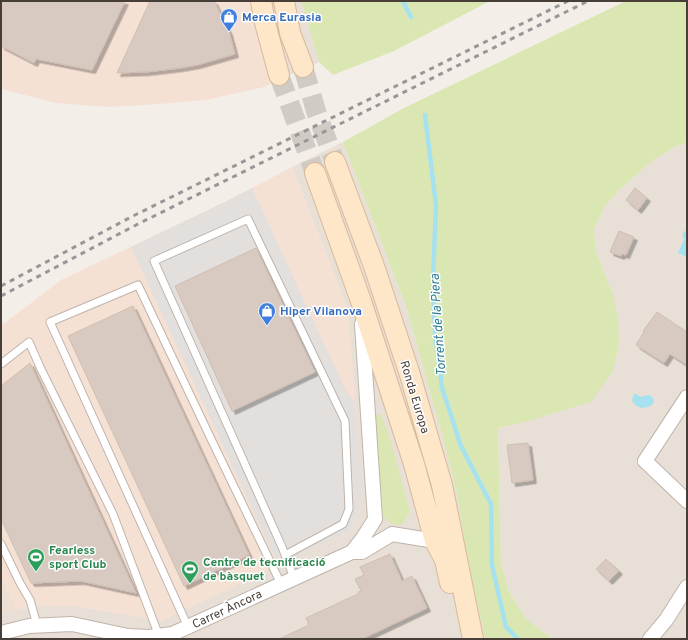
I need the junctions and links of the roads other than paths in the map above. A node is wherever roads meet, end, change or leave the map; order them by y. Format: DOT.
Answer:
graph roads {
  1 [pos="254,1"];
  2 [pos="261,1"];
  3 [pos="284,1"];
  4 [pos="266,23"];
  5 [pos="303,68"];
  6 [pos="279,75"];
  7 [pos="335,162"];
  8 [pos="315,173"];
  9 [pos="361,301"];
  10 [pos="1,364"];
  11 [pos="687,397"];
  12 [pos="687,501"];
  13 [pos="375,519"];
  14 [pos="392,534"];
  15 [pos="435,541"];
  16 [pos="1,544"];
  17 [pos="352,552"];
  18 [pos="285,555"];
  19 [pos="288,581"];
  20 [pos="687,587"];
  21 [pos="37,625"];
  22 [pos="188,627"];
  23 [pos="1,633"];
  24 [pos="159,636"];
  25 [pos="459,639"];
  26 [pos="473,639"];
  27 [pos="650,639"];
  1 -- 4 [label="street"];
  2 -- 4 [label="street"];
  3 -- 5 [label="street"];
  4 -- 6 [label="street"];
  7 -- 26 [label="street, Ronda Europa"];
  8 -- 9 [label="street, Ronda Europa"];
  9 -- 13 [label="street"];
  9 -- 15 [label="street, Ronda Europa"];
  10 -- 24 [label="lane"];
  11 -- 12 [label="street"];
  13 -- 14 [label="street"];
  13 -- 17 [label="street, Carrer Àncora"];
  14 -- 15 [label="street"];
  14 -- 17 [label="street, Carrer Àncora"];
  15 -- 25 [label="street, Ronda Europa"];
  16 -- 21 [label="lane"];
  17 -- 19 [label="street, Carrer Àncora"];
  18 -- 18 [label="lane"];
  18 -- 19 [label="lane"];
  19 -- 22 [label="street, Carrer Àncora"];
  19 -- 22 [label="lane"];
  20 -- 27 [label="street"];
  21 -- 23 [label="street, Carrer Àncora"];
  21 -- 24 [label="street, Carrer Àncora"];
  22 -- 24 [label="street, Carrer Àncora"];
}
